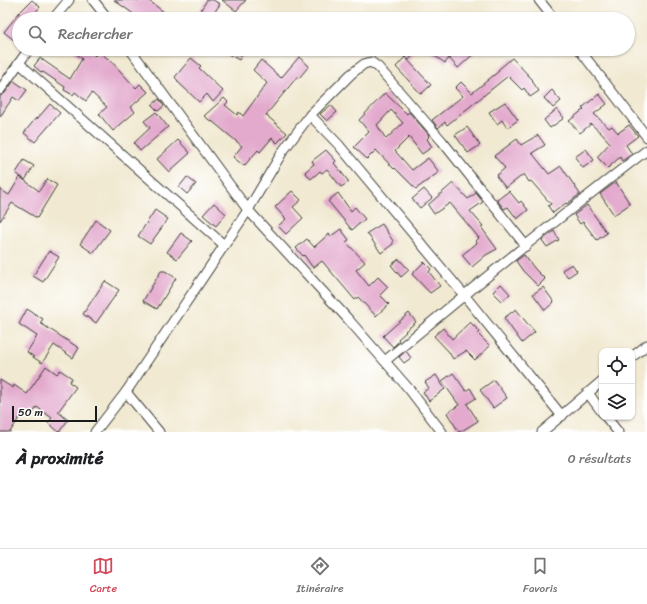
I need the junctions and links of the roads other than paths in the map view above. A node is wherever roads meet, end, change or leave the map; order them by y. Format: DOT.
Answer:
graph roads {
  1 [pos="69,0"];
  2 [pos="93,0"];
  3 [pos="539,0"];
  4 [pos="59,12"];
  5 [pos="102,12"];
  6 [pos="548,12"];
  7 [pos="24,56"];
  8 [pos="135,56"];
  9 [pos="584,56"];
  10 [pos="19,63"];
  11 [pos="0,90"];
  12 [pos="310,115"];
  13 [pos="647,137"];
  14 [pos="647,150"];
  15 [pos="248,210"];
  16 [pos="224,245"];
  17 [pos="526,246"];
  18 [pos="464,295"];
  19 [pos="647,345"];
  20 [pos="635,355"];
  21 [pos="385,361"];
  22 [pos="599,384"];
  23 [pos="126,392"];
  24 [pos="588,393"];
  25 [pos="599,408"];
  26 [pos="562,416"];
  27 [pos="608,420"];
  28 [pos="95,432"];
  29 [pos="159,432"];
  30 [pos="442,432"];
  31 [pos="542,432"];
  32 [pos="618,432"];
  1 -- 4 [label="street"];
  2 -- 5 [label="street"];
  3 -- 6 [label="street"];
  7 -- 10 [label="street"];
  8 -- 15 [label="street"];
  9 -- 13 [label="street"];
  10 -- 11 [label="street"];
  10 -- 16 [label="street"];
  12 -- 15 [label="street"];
  12 -- 17 [label="street"];
  12 -- 18 [label="street"];
  14 -- 17 [label="street"];
  15 -- 16 [label="street"];
  15 -- 21 [label="street"];
  16 -- 23 [label="street"];
  17 -- 18 [label="street"];
  18 -- 21 [label="street"];
  18 -- 26 [label="street"];
  19 -- 20 [label="street"];
  21 -- 30 [label="street"];
  22 -- 24 [label="street"];
  23 -- 28 [label="street"];
  23 -- 29 [label="street"];
  24 -- 25 [label="street"];
  24 -- 26 [label="street"];
  26 -- 31 [label="street"];
  27 -- 32 [label="street"];
}
